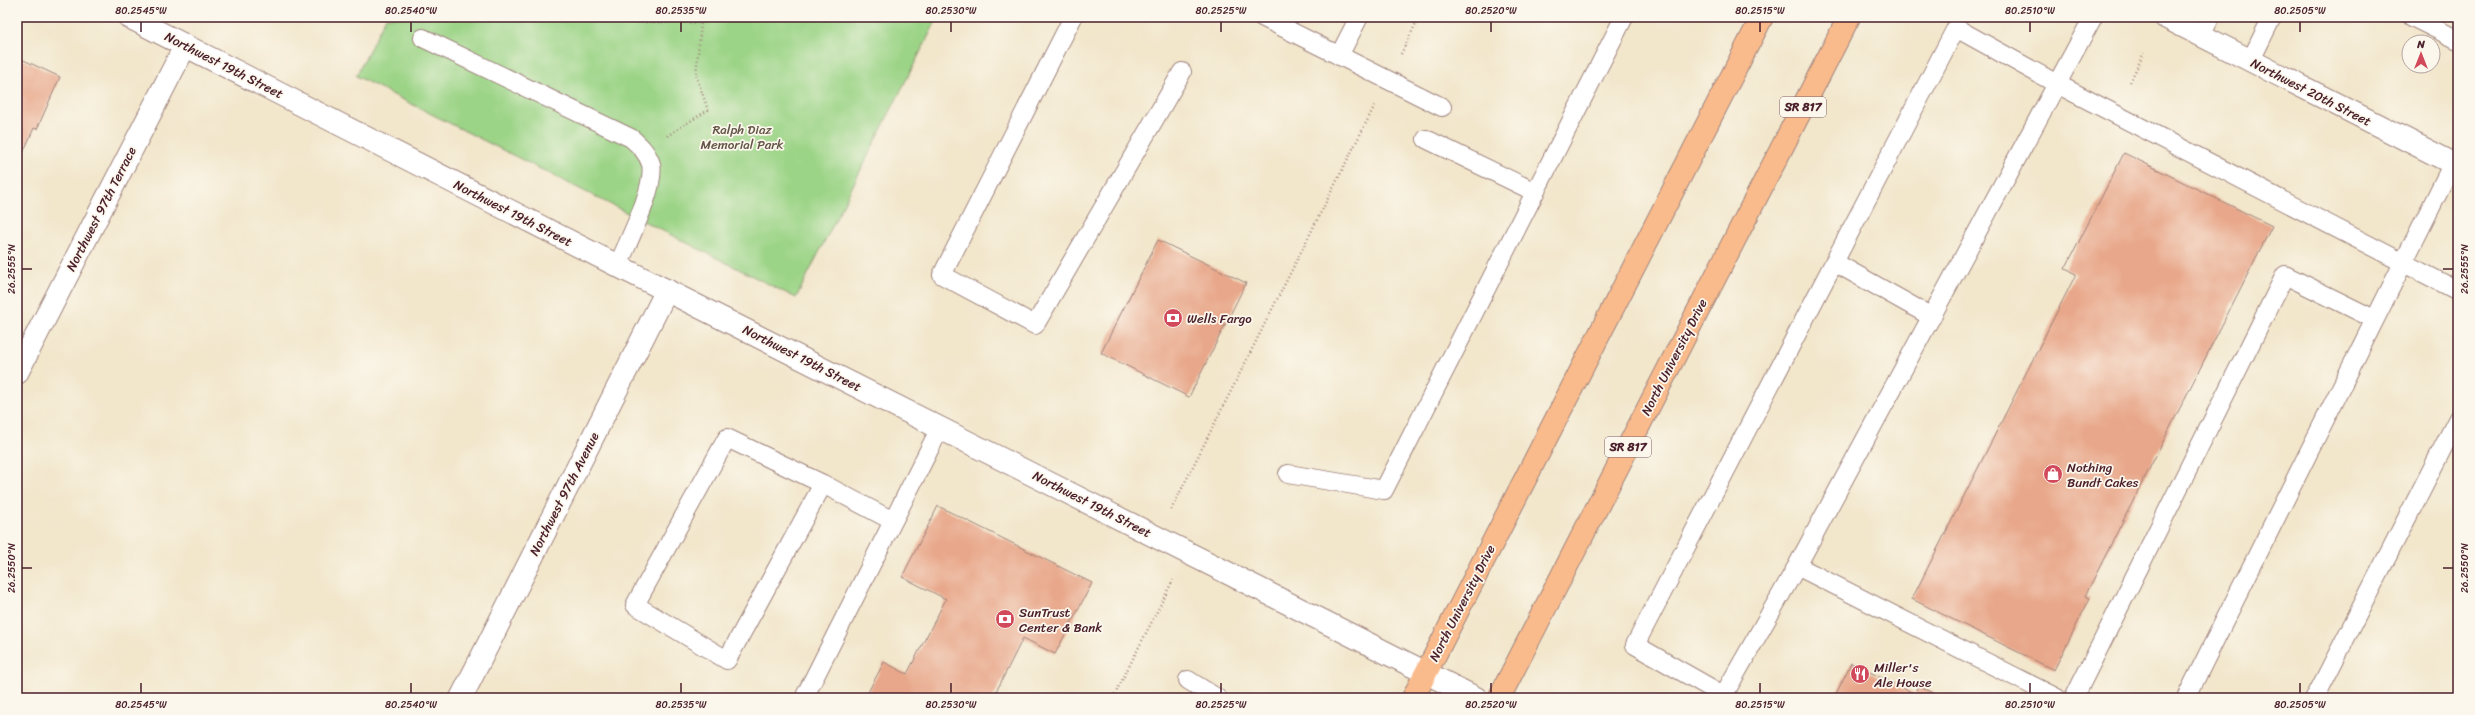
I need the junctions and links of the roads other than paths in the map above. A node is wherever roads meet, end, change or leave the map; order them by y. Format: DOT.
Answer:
graph roads {
  1 [pos="129,17"];
  2 [pos="1073,17"];
  3 [pos="1359,17"];
  4 [pos="1624,17"];
  5 [pos="1762,17"];
  6 [pos="1849,17"];
  7 [pos="2094,17"];
  8 [pos="2165,17"];
  9 [pos="2272,17"];
  10 [pos="2412,17"];
  11 [pos="1272,19"];
  12 [pos="2206,26"];
  13 [pos="423,38"];
  14 [pos="2458,40"];
  15 [pos="185,46"];
  16 [pos="1339,56"];
  17 [pos="2250,62"];
  18 [pos="1182,72"];
  19 [pos="2057,84"];
  20 [pos="1442,107"];
  21 [pos="1426,139"];
  22 [pos="2456,165"];
  23 [pos="1535,192"];
  24 [pos="1834,262"];
  25 [pos="2404,263"];
  26 [pos="618,266"];
  27 [pos="667,290"];
  28 [pos="2458,291"];
  29 [pos="1932,317"];
  30 [pos="2374,318"];
  31 [pos="17,373"];
  32 [pos="2458,418"];
  33 [pos="940,428"];
  34 [pos="1288,474"];
  35 [pos="823,484"];
  36 [pos="894,521"];
  37 [pos="1797,566"];
  38 [pos="1426,672"];
  39 [pos="1188,680"];
  40 [pos="1722,697"];
  41 [pos="461,698"];
  42 [pos="804,698"];
  43 [pos="1217,698"];
  44 [pos="1413,698"];
  45 [pos="1476,698"];
  46 [pos="1499,698"];
  47 [pos="2057,698"];
  48 [pos="2074,698"];
  49 [pos="2186,698"];
  50 [pos="2315,698"];
  1 -- 15 [label="street, Northwest 19th Street"];
  2 -- 18 [label="lane"];
  3 -- 16 [label="lane"];
  4 -- 23 [label="lane"];
  5 -- 38 [label="main road, North University Drive"];
  6 -- 46 [label="main road, North University Drive / SR 817"];
  7 -- 19 [label="lane"];
  8 -- 12 [label="street, Northwest 20th Street"];
  9 -- 17 [label="lane"];
  10 -- 14 [label="lane"];
  11 -- 16 [label="lane"];
  12 -- 17 [label="street, Northwest 20th Street"];
  13 -- 26 [label="lane"];
  15 -- 26 [label="street, Northwest 19th Street"];
  15 -- 31 [label="street, Northwest 97th Terrace"];
  16 -- 20 [label="lane"];
  17 -- 22 [label="street, Northwest 20th Street"];
  19 -- 24 [label="lane"];
  19 -- 25 [label="lane"];
  19 -- 29 [label="lane"];
  21 -- 23 [label="lane"];
  22 -- 25 [label="lane"];
  23 -- 34 [label="lane"];
  24 -- 29 [label="lane"];
  24 -- 40 [label="lane"];
  25 -- 28 [label="lane"];
  25 -- 30 [label="lane"];
  26 -- 27 [label="street, Northwest 19th Street"];
  27 -- 33 [label="street, Northwest 19th Street"];
  27 -- 41 [label="street, Northwest 97th Avenue"];
  29 -- 37 [label="lane"];
  30 -- 48 [label="lane"];
  30 -- 49 [label="lane"];
  32 -- 50 [label="lane"];
  33 -- 36 [label="lane"];
  33 -- 38 [label="street, Northwest 19th Street"];
  35 -- 35 [label="lane"];
  35 -- 36 [label="lane"];
  36 -- 42 [label="lane"];
  37 -- 40 [label="lane"];
  37 -- 47 [label="lane"];
  38 -- 44 [label="main road, North University Drive"];
  38 -- 45 [label="street, Northwest 19th Street"];
  39 -- 43 [label="lane"];
}
